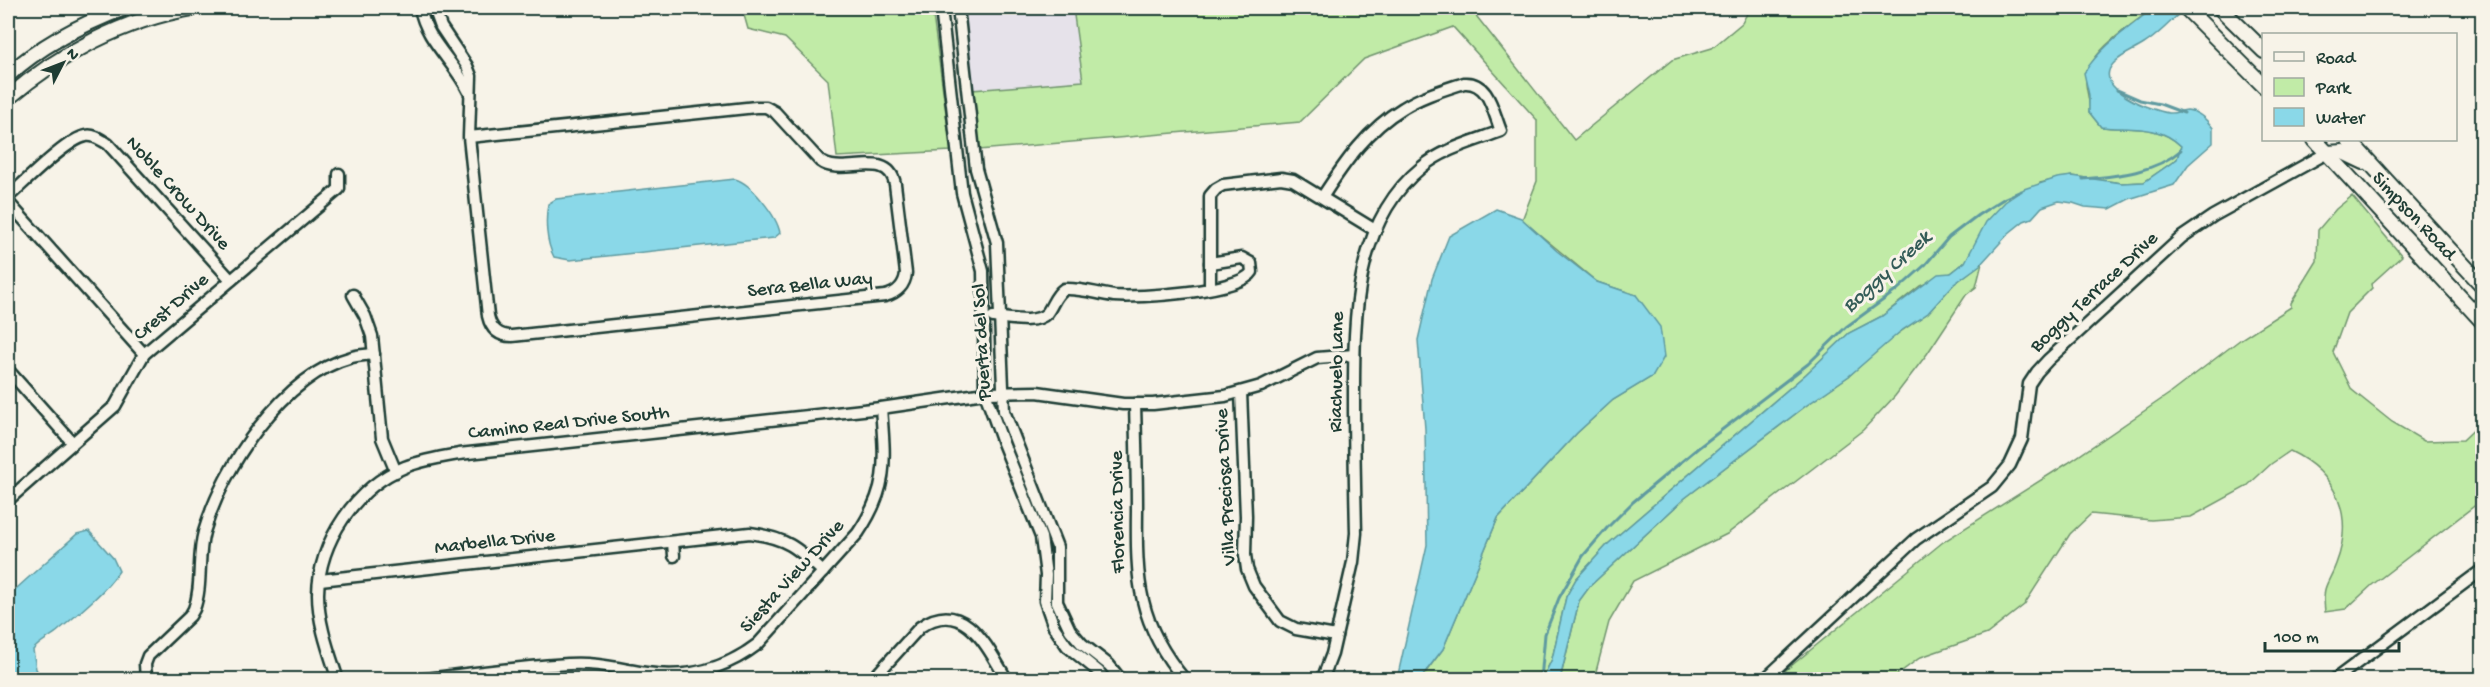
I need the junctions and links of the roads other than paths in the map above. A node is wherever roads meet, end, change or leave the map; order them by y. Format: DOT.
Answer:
graph roads {
  1 [pos="124,8"];
  2 [pos="192,8"];
  3 [pos="420,8"];
  4 [pos="434,8"];
  5 [pos="941,8"];
  6 [pos="958,8"];
  7 [pos="2187,8"];
  8 [pos="2220,8"];
  9 [pos="2262,49"];
  10 [pos="8,75"];
  11 [pos="2262,85"];
  12 [pos="470,93"];
  13 [pos="8,98"];
  14 [pos="469,137"];
  15 [pos="2315,141"];
  16 [pos="2350,141"];
  17 [pos="2327,153"];
  18 [pos="339,174"];
  19 [pos="2385,178"];
  20 [pos="1323,196"];
  21 [pos="8,197"];
  22 [pos="984,198"];
  23 [pos="8,202"];
  24 [pos="964,203"];
  25 [pos="1375,230"];
  26 [pos="1210,263"];
  27 [pos="231,280"];
  28 [pos="2482,285"];
  29 [pos="1210,288"];
  30 [pos="2456,291"];
  31 [pos="353,295"];
  32 [pos="2482,306"];
  33 [pos="984,316"];
  34 [pos="1000,318"];
  35 [pos="2482,321"];
  36 [pos="144,354"];
  37 [pos="374,354"];
  38 [pos="1354,355"];
  39 [pos="8,370"];
  40 [pos="1003,392"];
  41 [pos="1241,392"];
  42 [pos="985,393"];
  43 [pos="1135,404"];
  44 [pos="881,408"];
  45 [pos="72,442"];
  46 [pos="396,472"];
  47 [pos="8,500"];
  48 [pos="673,542"];
  49 [pos="675,556"];
  50 [pos="2482,570"];
  51 [pos="823,572"];
  52 [pos="320,580"];
  53 [pos="1336,636"];
  54 [pos="146,680"];
  55 [pos="338,680"];
  56 [pos="417,680"];
  57 [pos="872,680"];
  58 [pos="1007,680"];
  59 [pos="1105,680"];
  60 [pos="1121,680"];
  61 [pos="1185,680"];
  62 [pos="1322,680"];
  63 [pos="1764,680"];
  64 [pos="2334,680"];
  1 -- 10 [label="main road"];
  2 -- 13 [label="main road"];
  3 -- 12 [label="street"];
  4 -- 12 [label="street, Sera Bella Way"];
  5 -- 24 [label="street, Puerta del Sol"];
  6 -- 22 [label="street, Puerta del Sol"];
  7 -- 11 [label="main road"];
  8 -- 9 [label="main road"];
  12 -- 14 [label="street, Sera Bella Way"];
  14 -- 14 [label="street, Sera Bella Way"];
  15 -- 17 [label="main road, Simpson Road"];
  16 -- 19 [label="main road, Simpson Road"];
  17 -- 19 [label="main road"];
  17 -- 30 [label="main road, Simpson Road"];
  17 -- 63 [label="street, Boggy Terrace Drive"];
  18 -- 27 [label="street, Crest Drive"];
  19 -- 28 [label="main road, Simpson Road"];
  20 -- 25 [label="street"];
  20 -- 25 [label="street, Riachuelo Lane"];
  20 -- 26 [label="street"];
  21 -- 27 [label="street, Noble Crow Drive"];
  22 -- 24 [label="street"];
  22 -- 34 [label="street, Puerta del Sol"];
  23 -- 36 [label="street"];
  24 -- 33 [label="street, Puerta del Sol"];
  25 -- 38 [label="street, Riachuelo Lane"];
  26 -- 29 [label="street"];
  26 -- 29 [label="street"];
  27 -- 36 [label="street, Crest Drive"];
  29 -- 34 [label="street"];
  30 -- 32 [label="main road"];
  30 -- 35 [label="main road, Simpson Road"];
  31 -- 37 [label="street"];
  33 -- 34 [label="street"];
  33 -- 42 [label="street, Puerta del Sol"];
  34 -- 40 [label="street, Puerta del Sol"];
  36 -- 45 [label="street, Crest Drive"];
  37 -- 46 [label="street"];
  37 -- 54 [label="street"];
  38 -- 41 [label="street, Camino Real Drive South"];
  38 -- 53 [label="street, Riachuelo Lane"];
  39 -- 45 [label="street"];
  40 -- 42 [label="street, Camino Real Drive South"];
  40 -- 43 [label="street, Camino Real Drive South"];
  40 -- 60 [label="street, Puerta del Sol"];
  41 -- 43 [label="street, Camino Real Drive South"];
  41 -- 53 [label="street, Villa Preciosa Drive"];
  42 -- 44 [label="street, Camino Real Drive South"];
  42 -- 59 [label="street, Puerta del Sol"];
  43 -- 61 [label="street, Florencia Drive"];
  44 -- 46 [label="street, Camino Real Drive South"];
  44 -- 51 [label="street, Siesta View Drive"];
  45 -- 47 [label="street, Crest Drive"];
  46 -- 52 [label="street, Camino Real Drive South"];
  48 -- 49 [label="street"];
  48 -- 51 [label="street, Marbella Drive"];
  48 -- 52 [label="street, Marbella Drive"];
  50 -- 64 [label="street"];
  51 -- 56 [label="street, Siesta View Drive"];
  52 -- 55 [label="street, Camino Real Drive South"];
  53 -- 62 [label="street, Riachuelo Lane"];
  57 -- 58 [label="street"];
}
